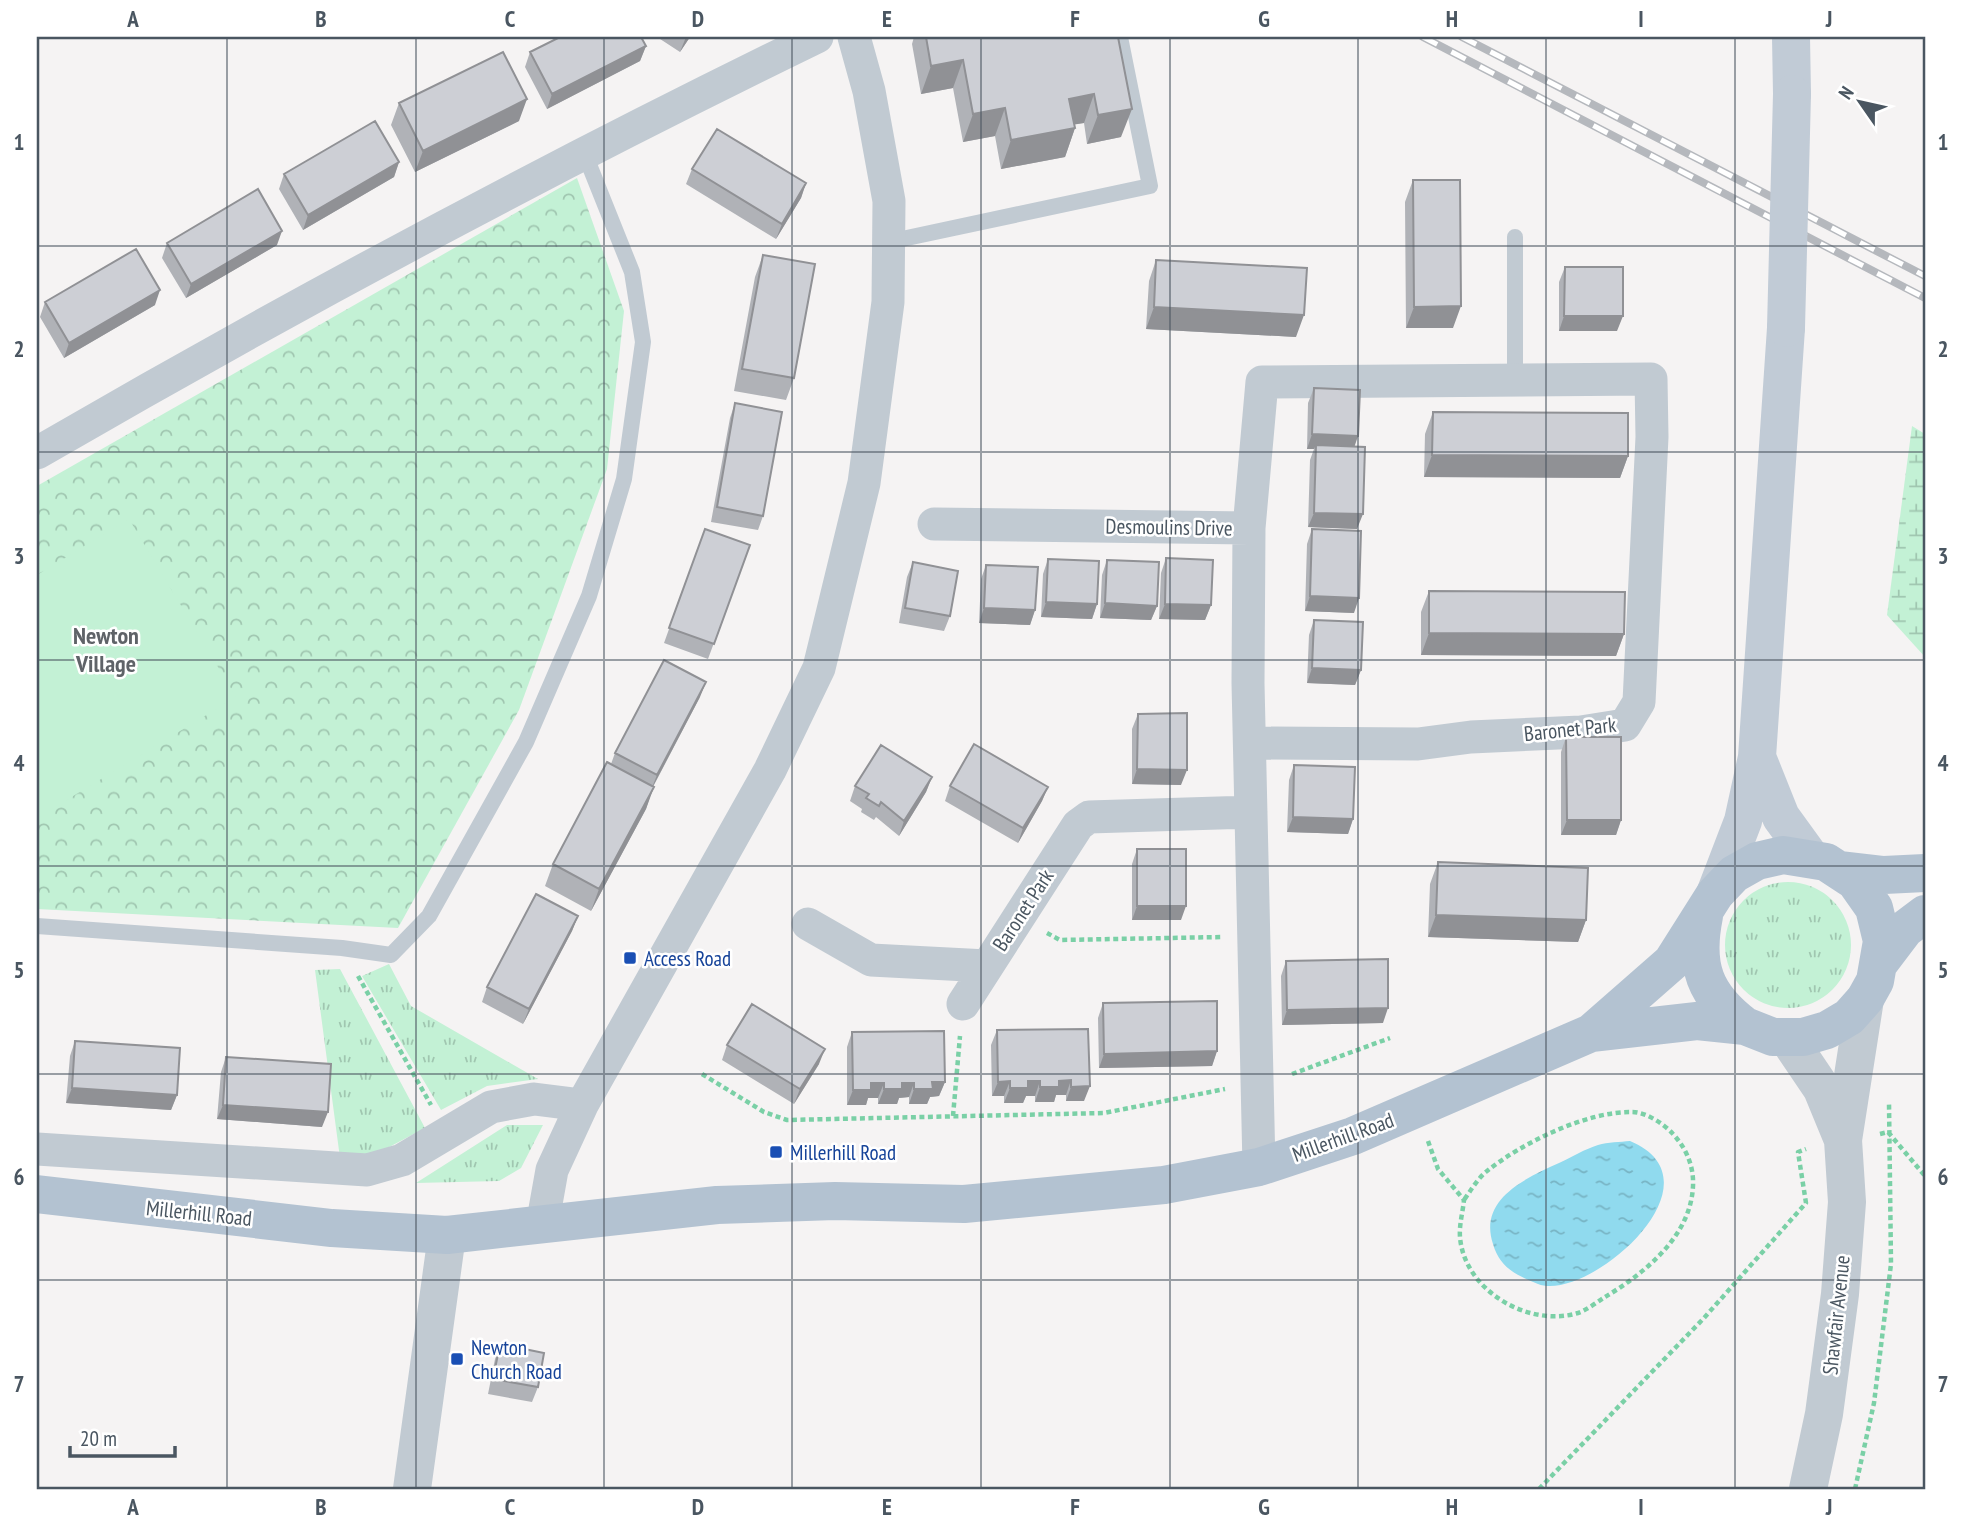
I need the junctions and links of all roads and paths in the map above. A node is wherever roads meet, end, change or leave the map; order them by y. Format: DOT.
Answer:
graph roads {
  1 [pos="817,37"];
  2 [pos="854,37"];
  3 [pos="1120,37"];
  4 [pos="1791,37"];
  5 [pos="584,152"];
  6 [pos="1515,237"];
  7 [pos="888,242"];
  8 [pos="1514,383"];
  9 [pos="37,453"];
  10 [pos="934,524"];
  11 [pos="1249,528"];
  12 [pos="1250,743"];
  13 [pos="1757,757"];
  14 [pos="1251,812"];
  15 [pos="1826,863"];
  16 [pos="1925,873"];
  17 [pos="1709,905"];
  18 [pos="1925,914"];
  19 [pos="1020,915"];
  20 [pos="808,924"];
  21 [pos="37,926"];
  22 [pos="1254,936"];
  23 [pos="342,948"];
  24 [pos="1881,961"];
  25 [pos="987,966"];
  26 [pos="1865,999"];
  27 [pos="963,1004"];
  28 [pos="1745,1026"];
  29 [pos="1591,1033"];
  30 [pos="1787,1037"];
  31 [pos="1390,1038"];
  32 [pos="702,1074"];
  33 [pos="1258,1083"];
  34 [pos="1889,1096"];
  35 [pos="582,1105"];
  36 [pos="1417,1109"];
  37 [pos="953,1116"];
  38 [pos="1888,1132"];
  39 [pos="446,1133"];
  40 [pos="1843,1140"];
  41 [pos="37,1149"];
  42 [pos="1259,1167"];
  43 [pos="1925,1176"];
  44 [pos="37,1194"];
  45 [pos="1464,1200"];
  46 [pos="542,1226"];
  47 [pos="447,1235"];
  48 [pos="412,1489"];
  49 [pos="1539,1489"];
  50 [pos="1808,1489"];
  51 [pos="1855,1489"];
  1 -- 5 [label="street"];
  2 -- 7 [label="street"];
  3 -- 7 [label="lane"];
  4 -- 13 [label="main road, bridge"];
  5 -- 9 [label="street"];
  5 -- 23 [label="lane"];
  6 -- 8 [label="lane"];
  7 -- 35 [label="street"];
  8 -- 11 [label="street"];
  8 -- 12 [label="street, Baronet Park"];
  10 -- 11 [label="street, Desmoulins Drive"];
  11 -- 12 [label="street, Desmoulins Drive"];
  12 -- 14 [label="street"];
  13 -- 15 [label="main road"];
  13 -- 17 [label="main road"];
  14 -- 19 [label="street, Baronet Park"];
  14 -- 22 [label="street"];
  15 -- 16 [label="main road"];
  15 -- 17 [label="main road, Millerhill Road"];
  15 -- 24 [label="main road, Millerhill Road"];
  17 -- 28 [label="main road, Millerhill Road"];
  17 -- 29 [label="main road, Millerhill Road"];
  18 -- 24 [label="main road"];
  19 -- 22 [label="path"];
  19 -- 25 [label="street, Baronet Park"];
  20 -- 25 [label="street, Baronet Park"];
  21 -- 23 [label="lane"];
  22 -- 33 [label="street"];
  23 -- 39 [label="path"];
  24 -- 26 [label="main road, Millerhill Road"];
  25 -- 27 [label="street, Baronet Park"];
  26 -- 30 [label="main road, Millerhill Road"];
  26 -- 40 [label="street, Shawfair Avenue"];
  27 -- 37 [label="path"];
  28 -- 29 [label="main road, Millerhill Road"];
  28 -- 30 [label="main road, Millerhill Road"];
  29 -- 36 [label="main road, Millerhill Road"];
  30 -- 40 [label="street, Shawfair Avenue"];
  31 -- 33 [label="path"];
  32 -- 37 [label="path"];
  33 -- 37 [label="path"];
  33 -- 42 [label="street"];
  34 -- 38 [label="path"];
  35 -- 39 [label="street"];
  35 -- 46 [label="street"];
  36 -- 42 [label="main road, Millerhill Road"];
  36 -- 45 [label="path"];
  38 -- 40 [label="path"];
  38 -- 43 [label="path"];
  38 -- 51 [label="path"];
  39 -- 41 [label="street"];
  40 -- 49 [label="path"];
  40 -- 50 [label="street, Shawfair Avenue"];
  42 -- 46 [label="main road, Millerhill Road"];
  44 -- 47 [label="main road, Millerhill Road"];
  45 -- 45 [label="path"];
  46 -- 47 [label="main road, Millerhill Road"];
  47 -- 48 [label="street"];
}
